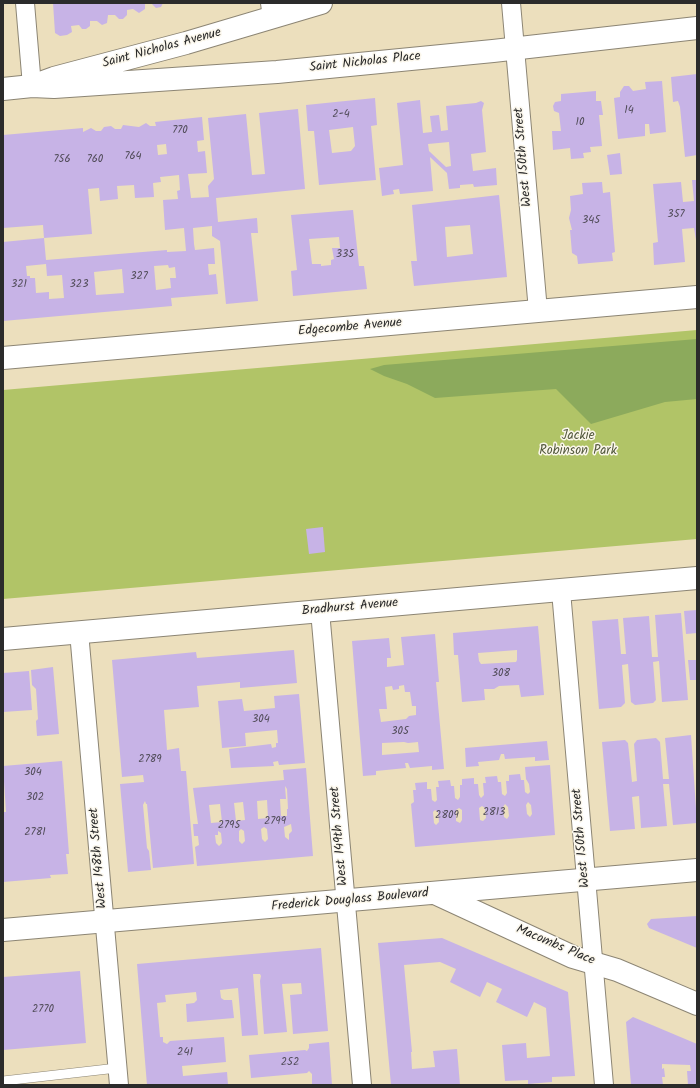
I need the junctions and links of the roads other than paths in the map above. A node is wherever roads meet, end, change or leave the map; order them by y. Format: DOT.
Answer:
graph roads {
  1 [pos="25,3"];
  2 [pos="321,3"];
  3 [pos="511,3"];
  4 [pos="271,11"];
  5 [pos="697,28"];
  6 [pos="515,48"];
  7 [pos="32,86"];
  8 [pos="3,89"];
  9 [pos="697,298"];
  10 [pos="538,311"];
  11 [pos="3,358"];
  12 [pos="697,578"];
  13 [pos="561,591"];
  14 [pos="320,610"];
  15 [pos="79,632"];
  16 [pos="3,639"];
  17 [pos="697,870"];
  18 [pos="586,880"];
  19 [pos="436,894"];
  20 [pos="346,902"];
  21 [pos="104,922"];
  22 [pos="3,930"];
  23 [pos="593,963"];
  24 [pos="697,1004"];
  25 [pos="118,1076"];
  26 [pos="3,1081"];
  27 [pos="362,1085"];
  28 [pos="604,1085"];
  1 -- 7 [label="street"];
  2 -- 4 [label="street, Saint Nicholas Avenue"];
  3 -- 6 [label="street, West 150th Street"];
  4 -- 7 [label="street, Saint Nicholas Avenue"];
  5 -- 6 [label="street, Saint Nicholas Place"];
  6 -- 7 [label="street, Saint Nicholas Place"];
  6 -- 10 [label="street, West 150th Street"];
  7 -- 8 [label="street, Saint Nicholas Avenue"];
  9 -- 10 [label="street, Edgecombe Avenue"];
  10 -- 11 [label="street, Edgecombe Avenue"];
  12 -- 13 [label="street, Bradhurst Avenue"];
  13 -- 14 [label="street, Bradhurst Avenue"];
  13 -- 18 [label="street, West 150th Street"];
  14 -- 15 [label="street, Bradhurst Avenue"];
  14 -- 20 [label="street, West 149th Street"];
  15 -- 16 [label="street, Bradhurst Avenue"];
  15 -- 21 [label="street, West 148th Street"];
  17 -- 18 [label="street, Frederick Douglass Boulevard"];
  18 -- 19 [label="street, Frederick Douglass Boulevard"];
  18 -- 23 [label="street, West 150th Street"];
  19 -- 20 [label="street, Frederick Douglass Boulevard"];
  19 -- 23 [label="street, Macombs Place"];
  20 -- 21 [label="street, Frederick Douglass Boulevard"];
  20 -- 27 [label="street, West 149th Street"];
  21 -- 22 [label="street, Frederick Douglass Boulevard"];
  21 -- 25 [label="street, West 148th Street"];
  23 -- 24 [label="street, Macombs Place"];
  23 -- 28 [label="street, West 150th Street"];
  25 -- 26 [label="lane"];
}
